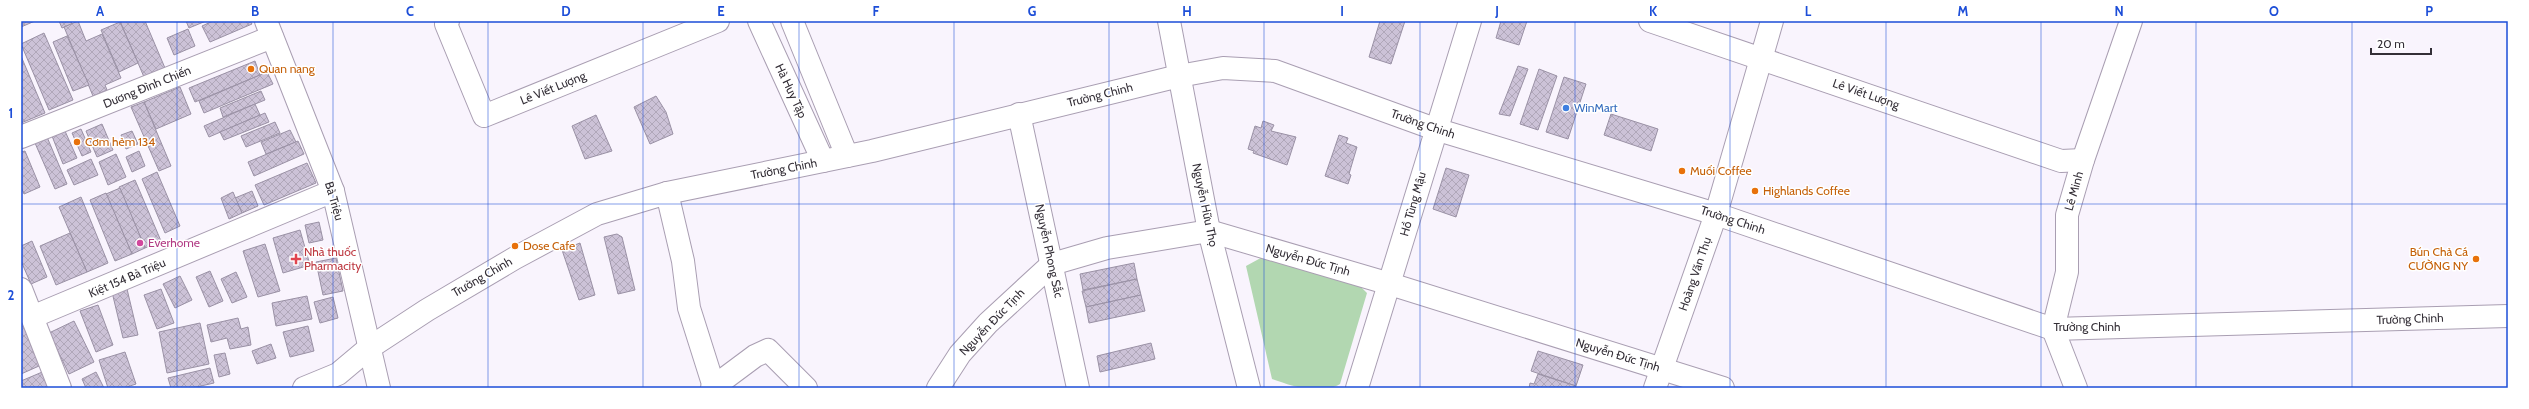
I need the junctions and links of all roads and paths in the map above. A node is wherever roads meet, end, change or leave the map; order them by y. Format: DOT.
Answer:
graph roads {
  1 [pos="448,21"];
  2 [pos="718,21"];
  3 [pos="759,21"];
  4 [pos="792,21"];
  5 [pos="1169,21"];
  6 [pos="1470,21"];
  7 [pos="1650,21"];
  8 [pos="1772,21"];
  9 [pos="2131,21"];
  10 [pos="269,29"];
  11 [pos="1762,58"];
  12 [pos="1179,76"];
  13 [pos="1018,114"];
  14 [pos="1435,129"];
  15 [pos="21,137"];
  16 [pos="847,156"];
  17 [pos="2083,160"];
  18 [pos="823,161"];
  19 [pos="333,191"];
  20 [pos="667,192"];
  21 [pos="1716,214"];
  22 [pos="1209,231"];
  23 [pos="1052,264"];
  24 [pos="1390,284"];
  25 [pos="21,289"];
  26 [pos="2508,316"];
  27 [pos="32,317"];
  28 [pos="2053,329"];
  29 [pos="369,348"];
  30 [pos="1658,378"];
  31 [pos="713,387"];
  32 [pos="60,388"];
  33 [pos="304,388"];
  34 [pos="379,388"];
  35 [pos="806,388"];
  36 [pos="938,388"];
  37 [pos="1078,388"];
  38 [pos="1249,388"];
  39 [pos="1357,388"];
  40 [pos="1722,388"];
  41 [pos="2076,388"];
  1 -- 2 [label="main road, Lê Viết Lượng"];
  3 -- 18 [label="main road, Hà Huy Tập"];
  4 -- 16 [label="main road"];
  5 -- 12 [label="main road, Nguyễn Hữu Thọ"];
  6 -- 14 [label="main road, Hồ Tùng Mậu"];
  7 -- 11 [label="main road, Lê Viết Lượng"];
  8 -- 11 [label="main road, Hoàng Văn Thụ"];
  9 -- 17 [label="main road, Lê Minh"];
  10 -- 15 [label="main road, Dương Đình Chiến"];
  10 -- 19 [label="main road, Bà Triệu"];
  11 -- 17 [label="main road, Lê Viết Lượng"];
  11 -- 21 [label="main road, Hoàng Văn Thụ"];
  12 -- 13 [label="main road, Trường Chinh"];
  12 -- 14 [label="main road, Trường Chinh"];
  12 -- 22 [label="main road, Nguyễn Hữu Thọ"];
  13 -- 16 [label="main road, Trường Chinh"];
  13 -- 23 [label="main road, Nguyễn Phong Sắc"];
  14 -- 21 [label="main road, Trường Chinh"];
  14 -- 24 [label="main road, Hồ Tùng Mậu"];
  16 -- 18 [label="main road, Trường Chinh"];
  17 -- 28 [label="main road, Lê Minh"];
  18 -- 20 [label="main road, Trường Chinh"];
  19 -- 27 [label="main road, Kiệt 154 Bà Triệu"];
  19 -- 29 [label="main road, Bà Triệu"];
  20 -- 29 [label="main road, Trường Chinh"];
  20 -- 31 [label="main road"];
  21 -- 28 [label="main road, Trường Chinh"];
  21 -- 30 [label="main road, Hoàng Văn Thụ"];
  22 -- 23 [label="main road, Nguyễn Đức Tịnh"];
  22 -- 24 [label="main road, Nguyễn Đức Tịnh"];
  22 -- 38 [label="main road, Nguyễn Hữu Thọ"];
  23 -- 36 [label="main road, Nguyễn Đức Tịnh"];
  23 -- 37 [label="main road, Nguyễn Phong Sắc"];
  24 -- 30 [label="main road, Nguyễn Đức Tịnh"];
  24 -- 39 [label="main road, Hồ Tùng Mậu"];
  25 -- 27 [label="main road"];
  26 -- 28 [label="main road, Trường Chinh"];
  27 -- 32 [label="main road"];
  28 -- 41 [label="main road"];
  29 -- 33 [label="main road, Trường Chinh"];
  29 -- 34 [label="main road, Bà Triệu"];
  30 -- 40 [label="main road, Nguyễn Đức Tịnh"];
  31 -- 35 [label="main road"];
}
